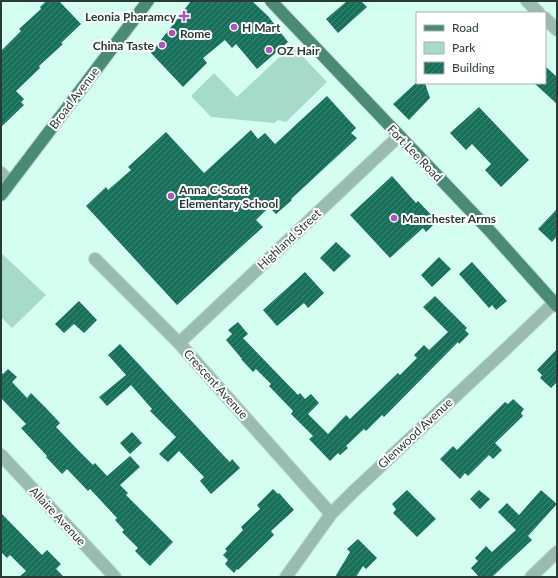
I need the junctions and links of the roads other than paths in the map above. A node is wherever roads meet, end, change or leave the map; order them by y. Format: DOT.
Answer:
graph roads {
  1 [pos="148,1"];
  2 [pos="271,1"];
  3 [pos="527,1"];
  4 [pos="539,12"];
  5 [pos="546,19"];
  6 [pos="557,30"];
  7 [pos="399,136"];
  8 [pos="1,173"];
  9 [pos="10,182"];
  10 [pos="1,195"];
  11 [pos="95,259"];
  12 [pos="556,303"];
  13 [pos="179,343"];
  14 [pos="1,455"];
  15 [pos="331,514"];
  16 [pos="557,552"];
  17 [pos="115,577"];
  18 [pos="286,577"];
  19 [pos="531,577"];
  1 -- 9 [label="main road, Broad Avenue"];
  2 -- 7 [label="main road, Fort Lee Road"];
  3 -- 4 [label="street"];
  5 -- 6 [label="street"];
  7 -- 12 [label="main road, Fort Lee Road"];
  7 -- 13 [label="street, Highland Street"];
  8 -- 9 [label="street"];
  9 -- 10 [label="main road, Broad Avenue"];
  11 -- 13 [label="street, Crescent Avenue"];
  12 -- 15 [label="street, Glenwood Avenue"];
  13 -- 15 [label="street, Crescent Avenue"];
  14 -- 17 [label="street, Allaire Avenue"];
  15 -- 18 [label="street, Glenwood Avenue"];
  16 -- 19 [label="street"];
}
